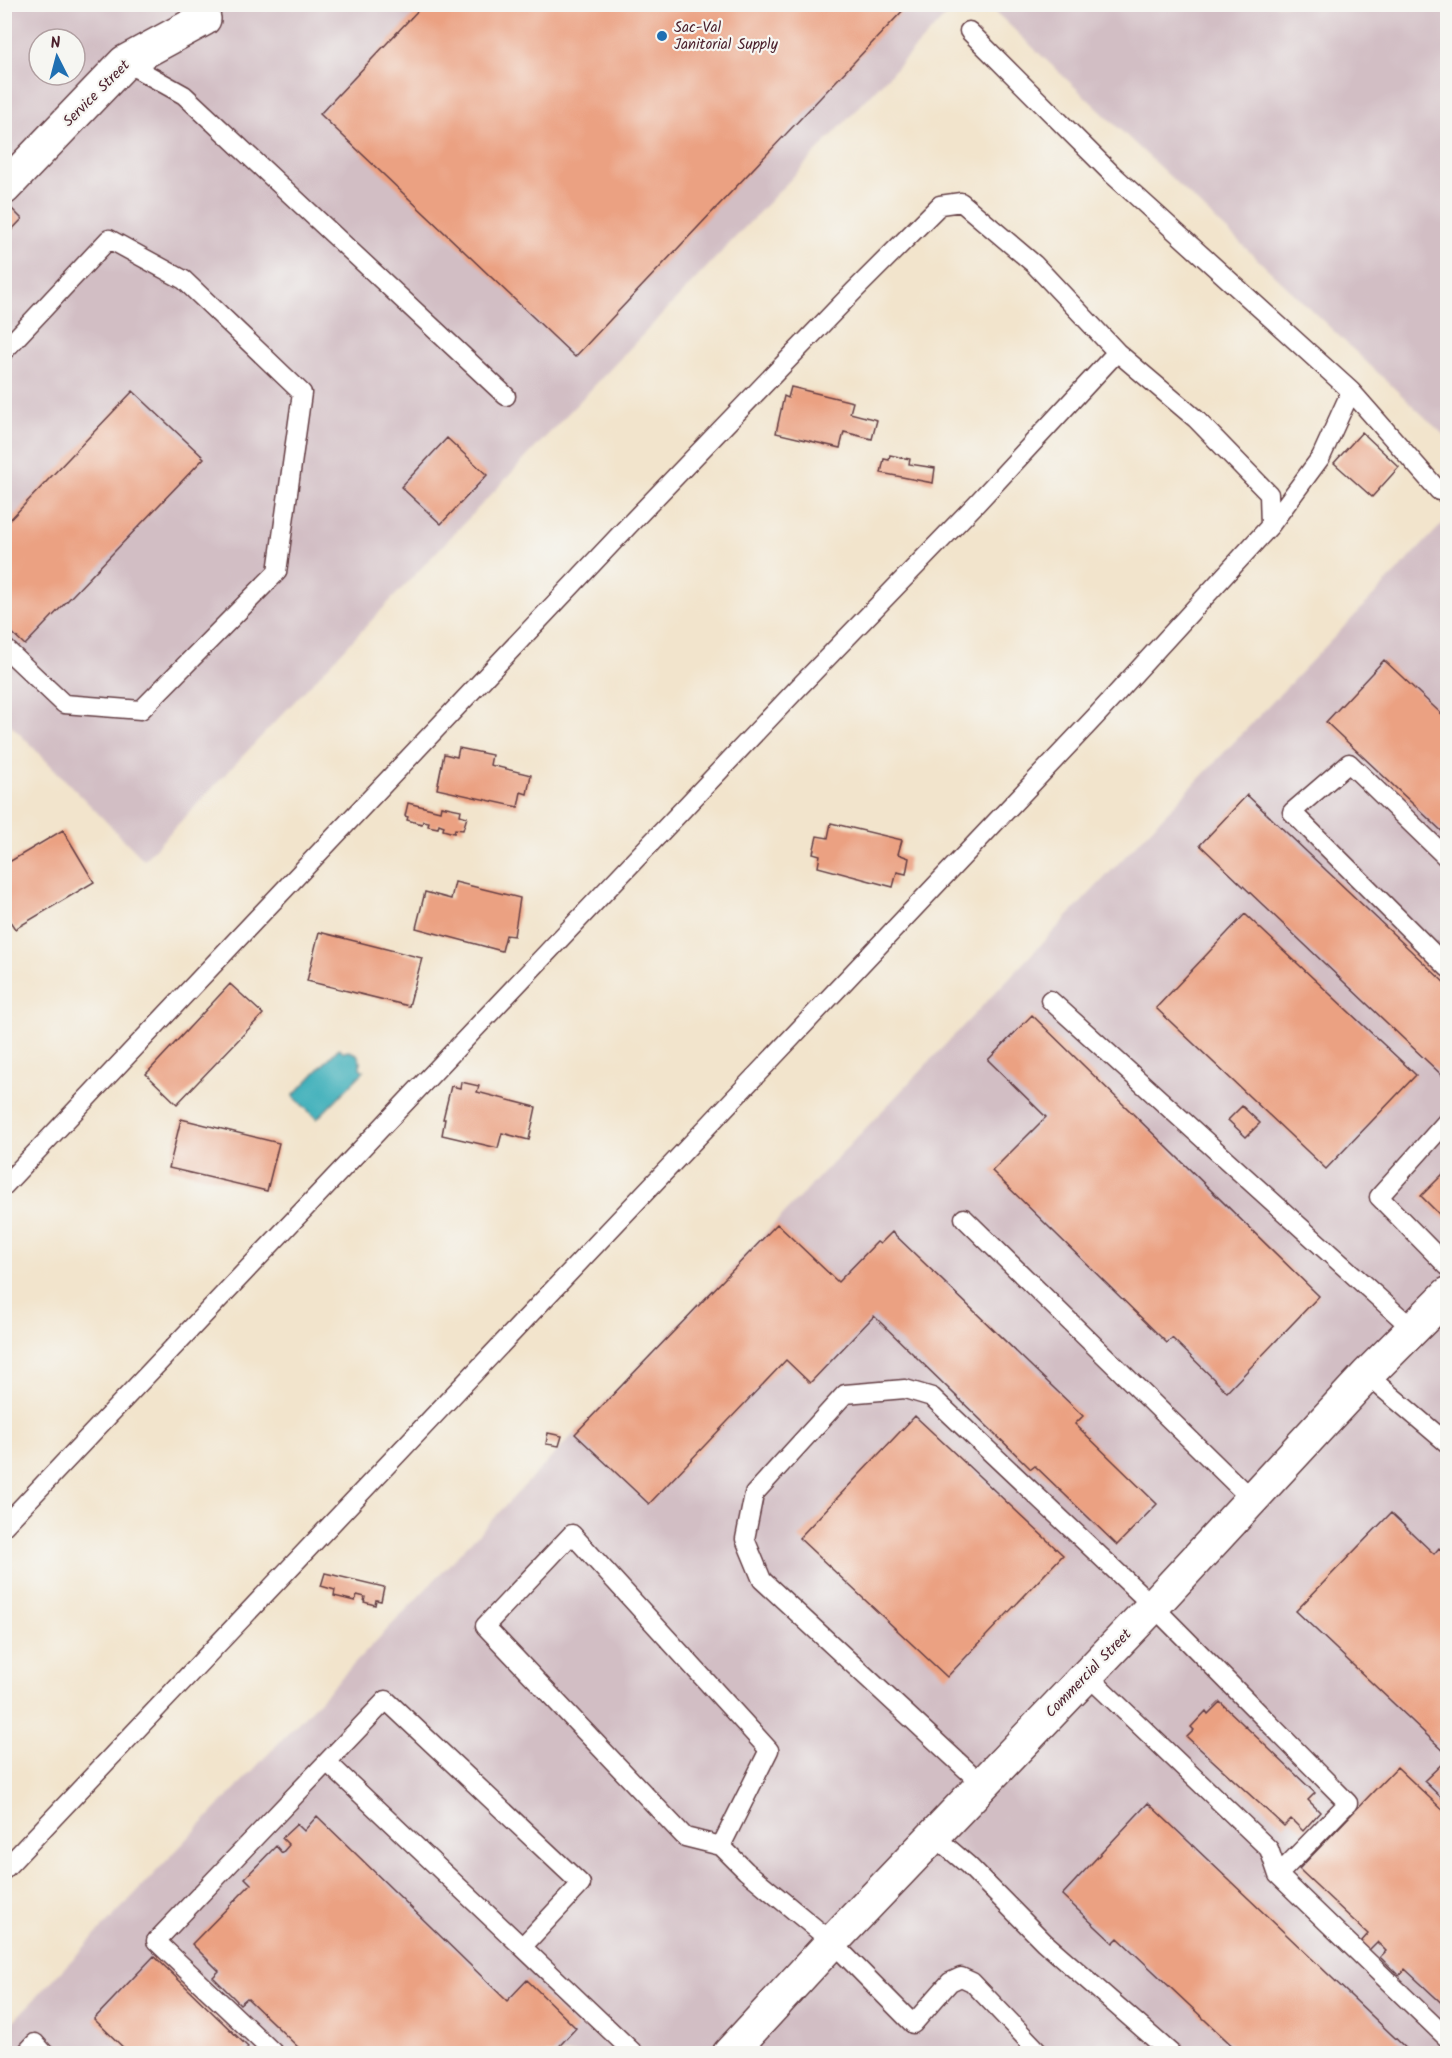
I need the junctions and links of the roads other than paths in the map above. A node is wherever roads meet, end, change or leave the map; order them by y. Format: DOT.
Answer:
graph roads {
  1 [pos="210,12"];
  2 [pos="969,31"];
  3 [pos="125,62"];
  4 [pos="4,188"];
  5 [pos="4,351"];
  6 [pos="1117,352"];
  7 [pos="1351,391"];
  8 [pos="506,396"];
  9 [pos="1439,491"];
  10 [pos="1270,526"];
  11 [pos="4,647"];
  12 [pos="1448,859"];
  13 [pos="1448,968"];
  14 [pos="1050,1000"];
  15 [pos="1448,1120"];
  16 [pos="4,1186"];
  17 [pos="964,1218"];
  18 [pos="1448,1267"];
  19 [pos="1448,1294"];
  20 [pos="1413,1329"];
  21 [pos="1367,1375"];
  22 [pos="1448,1444"];
  23 [pos="1252,1500"];
  24 [pos="4,1526"];
  25 [pos="1153,1606"];
  26 [pos="1086,1674"];
  27 [pos="327,1762"];
  28 [pos="983,1785"];
  29 [pos="934,1836"];
  30 [pos="721,1846"];
  31 [pos="4,1870"];
  32 [pos="1278,1875"];
  33 [pos="832,1942"];
  34 [pos="522,1947"];
  35 [pos="1448,2039"];
  36 [pos="629,2052"];
  37 [pos="25,2054"];
  38 [pos="45,2054"];
  39 [pos="275,2054"];
  40 [pos="729,2054"];
  41 [pos="1041,2054"];
  42 [pos="1172,2054"];
  1 -- 3 [label="main road, Service Street"];
  2 -- 7 [label="lane"];
  3 -- 4 [label="main road, Service Street"];
  3 -- 8 [label="lane"];
  5 -- 11 [label="lane"];
  6 -- 10 [label="lane"];
  6 -- 16 [label="lane"];
  6 -- 24 [label="lane"];
  7 -- 9 [label="lane"];
  7 -- 10 [label="lane"];
  10 -- 31 [label="lane"];
  12 -- 13 [label="lane"];
  14 -- 20 [label="lane"];
  15 -- 18 [label="lane"];
  17 -- 23 [label="lane"];
  19 -- 20 [label="main road, Commercial Street"];
  20 -- 21 [label="main road, Commercial Street"];
  21 -- 22 [label="lane"];
  21 -- 23 [label="main road, Commercial Street"];
  23 -- 25 [label="main road, Commercial Street"];
  25 -- 26 [label="main road, Commercial Street"];
  25 -- 28 [label="lane"];
  25 -- 32 [label="lane"];
  26 -- 28 [label="main road, Commercial Street"];
  26 -- 32 [label="lane"];
  27 -- 34 [label="lane"];
  27 -- 34 [label="lane"];
  27 -- 39 [label="lane"];
  28 -- 29 [label="main road, Commercial Street"];
  29 -- 33 [label="main road, Commercial Street"];
  29 -- 42 [label="lane"];
  30 -- 30 [label="lane"];
  30 -- 33 [label="lane"];
  32 -- 35 [label="lane"];
  33 -- 40 [label="main road, Commercial Street"];
  33 -- 41 [label="lane"];
  34 -- 36 [label="lane"];
  37 -- 38 [label="lane"];
}
